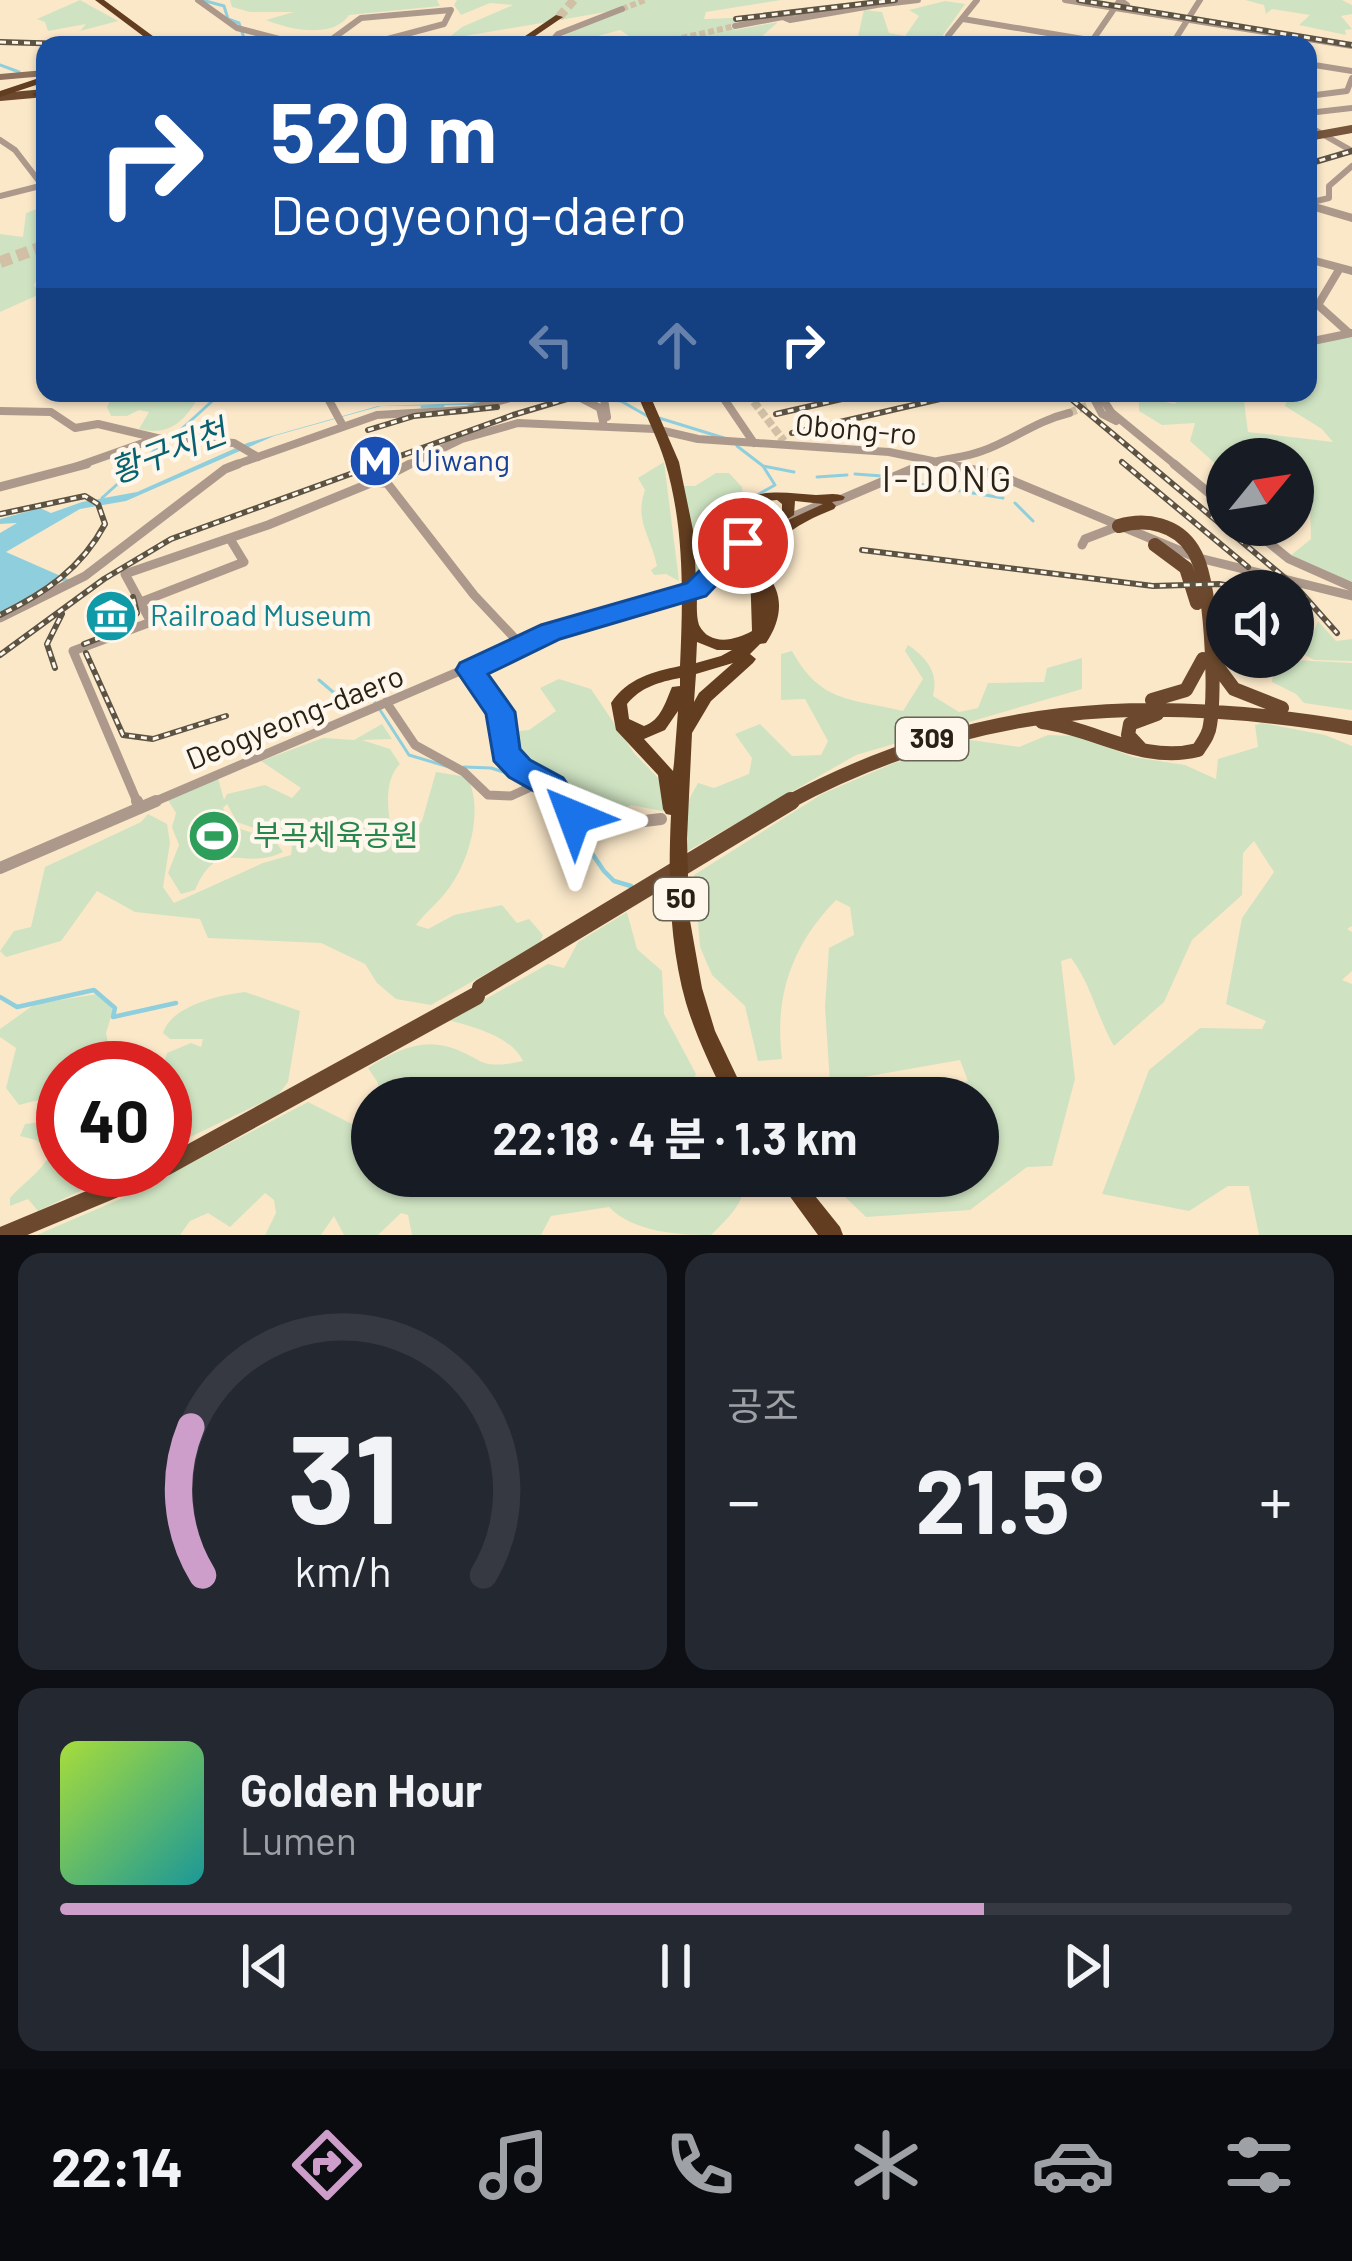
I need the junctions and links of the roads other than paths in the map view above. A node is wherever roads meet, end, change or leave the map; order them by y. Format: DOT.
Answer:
graph roads {
  1 [pos="86,0"];
  2 [pos="198,0"];
  3 [pos="918,0"];
  4 [pos="977,0"];
  5 [pos="1066,0"];
  6 [pos="1086,0"];
  7 [pos="107,2"];
  8 [pos="1112,4"];
  9 [pos="878,5"];
  10 [pos="1196,8"];
  11 [pos="622,9"];
  12 [pos="554,17"];
  13 [pos="791,18"];
  14 [pos="963,19"];
  15 [pos="735,27"];
  16 [pos="142,30"];
  17 [pos="147,36"];
  18 [pos="148,36"];
  19 [pos="265,36"];
  20 [pos="336,36"];
  21 [pos="399,36"];
  22 [pos="527,36"];
  23 [pos="557,36"];
  24 [pos="952,36"];
  25 [pos="1063,36"];
  26 [pos="1095,36"];
  27 [pos="1179,36"];
  28 [pos="1298,36"];
  29 [pos="1317,39"];
  30 [pos="1352,45"];
  31 [pos="1317,66"];
  32 [pos="1352,74"];
  33 [pos="0,76"];
  34 [pos="36,76"];
  35 [pos="36,81"];
  36 [pos="36,93"];
  37 [pos="1317,95"];
  38 [pos="0,96"];
  39 [pos="1352,108"];
  40 [pos="1317,111"];
  41 [pos="1352,128"];
  42 [pos="1317,131"];
  43 [pos="1322,134"];
  44 [pos="1317,135"];
  45 [pos="0,140"];
  46 [pos="1352,151"];
  47 [pos="1352,166"];
  48 [pos="36,177"];
  49 [pos="36,188"];
  50 [pos="0,195"];
  51 [pos="1317,201"];
  52 [pos="1317,207"];
  53 [pos="1352,218"];
  54 [pos="1317,262"];
  55 [pos="1340,268"];
  56 [pos="1352,271"];
  57 [pos="1350,333"];
  58 [pos="1317,340"];
  59 [pos="331,402"];
  60 [pos="501,402"];
  61 [pos="594,402"];
  62 [pos="603,402"];
  63 [pos="645,402"];
  64 [pos="725,402"];
  65 [pos="1093,402"];
  66 [pos="1103,402"];
  67 [pos="0,411"];
  68 [pos="1069,413"];
  69 [pos="341,422"];
  70 [pos="604,422"];
  71 [pos="1121,422"];
  72 [pos="164,439"];
  73 [pos="747,443"];
  74 [pos="787,447"];
  75 [pos="979,453"];
  76 [pos="258,457"];
  77 [pos="928,461"];
  78 [pos="906,466"];
  79 [pos="948,467"];
  80 [pos="967,468"];
  81 [pos="383,481"];
  82 [pos="0,487"];
  83 [pos="1206,491"];
  84 [pos="836,500"];
  85 [pos="1125,523"];
  86 [pos="757,534"];
  87 [pos="230,539"];
  88 [pos="1082,545"];
  89 [pos="1155,545"];
  90 [pos="1273,546"];
  91 [pos="760,567"];
  92 [pos="1230,568"];
  93 [pos="689,584"];
  94 [pos="1350,591"];
  95 [pos="1198,600"];
  96 [pos="141,602"];
  97 [pos="685,610"];
  98 [pos="0,618"];
  99 [pos="765,630"];
  100 [pos="521,645"];
  101 [pos="1206,652"];
  102 [pos="470,670"];
  103 [pos="1207,678"];
  104 [pos="1208,678"];
  105 [pos="1223,678"];
  106 [pos="681,691"];
  107 [pos="382,706"];
  108 [pos="1199,711"];
  109 [pos="1022,722"];
  110 [pos="1352,728"];
  111 [pos="943,735"];
  112 [pos="681,751"];
  113 [pos="539,784"];
  114 [pos="139,807"];
  115 [pos="668,825"];
  116 [pos="691,864"];
  117 [pos="0,866"];
  118 [pos="723,1077"];
  119 [pos="725,1077"];
  120 [pos="192,1150"];
  121 [pos="83,1197"];
  122 [pos="89,1197"];
  123 [pos="792,1197"];
  124 [pos="802,1197"];
  125 [pos="2,1233"];
  126 [pos="822,1235"];
  127 [pos="832,1235"];
  1 -- 7 [label="highway"];
  2 -- 19 [label="street"];
  3 -- 9 [label="street"];
  4 -- 14 [label="street"];
  5 -- 6 [label="street"];
  5 -- 8 [label="street"];
  7 -- 16 [label="highway"];
  7 -- 16 [label="highway"];
  7 -- 17 [label="highway"];
  8 -- 10 [label="street"];
  8 -- 10 [label="street"];
  8 -- 26 [label="street"];
  9 -- 13 [label="street"];
  9 -- 13 [label="street"];
  10 -- 27 [label="street"];
  10 -- 28 [label="street"];
  11 -- 23 [label="street"];
  12 -- 22 [label="highway"];
  13 -- 15 [label="street"];
  14 -- 24 [label="street"];
  14 -- 25 [label="street"];
  16 -- 18 [label="highway"];
  20 -- 21 [label="street"];
  29 -- 30 [label="street"];
  31 -- 32 [label="street"];
  32 -- 37 [label="street"];
  33 -- 34 [label="main road"];
  35 -- 38 [label="highway"];
  36 -- 38 [label="highway"];
  39 -- 40 [label="street"];
  41 -- 43 [label="main road"];
  42 -- 43 [label="street"];
  43 -- 44 [label="main road"];
  43 -- 46 [label="street"];
  45 -- 48 [label="street"];
  47 -- 51 [label="street"];
  49 -- 50 [label="street"];
  52 -- 53 [label="street"];
  54 -- 55 [label="street"];
  55 -- 56 [label="street"];
  55 -- 57 [label="street"];
  57 -- 58 [label="street"];
  59 -- 69 [label="street"];
  60 -- 69 [label="street"];
  61 -- 70 [label="street"];
  62 -- 70 [label="street"];
  63 -- 93 [label="highway, 50"];
  64 -- 73 [label="street"];
  65 -- 71 [label="street"];
  66 -- 71 [label="street"];
  67 -- 72 [label="street"];
  68 -- 75 [label="street"];
  69 -- 76 [label="street"];
  70 -- 73 [label="street, Obong-ro"];
  70 -- 81 [label="street, Obong-ro"];
  71 -- 83 [label="street"];
  72 -- 76 [label="street"];
  72 -- 82 [label="street"];
  73 -- 74 [label="street, Obong-ro"];
  74 -- 77 [label="street, Obong-ro"];
  74 -- 78 [label="street, Obong-ro"];
  75 -- 77 [label="street"];
  75 -- 80 [label="street"];
  76 -- 98 [label="street"];
  77 -- 78 [label="street, Deogyeong-daero"];
  77 -- 79 [label="street, Obong-ro"];
  77 -- 80 [label="street, Obong-ro"];
  78 -- 79 [label="street"];
  78 -- 84 [label="street, Deogyeong-daero"];
  79 -- 85 [label="street, Obong-ro"];
  80 -- 85 [label="street, Obong-ro"];
  81 -- 87 [label="street, Obong-ro"];
  81 -- 100 [label="street"];
  84 -- 86 [label="street, Deogyeong-daero"];
  84 -- 91 [label="highway"];
  84 -- 91 [label="highway"];
  85 -- 88 [label="street"];
  85 -- 89 [label="street, Obong-ro"];
  85 -- 92 [label="street, Obong-ro"];
  85 -- 95 [label="highway"];
  86 -- 91 [label="highway"];
  86 -- 93 [label="street, Deogyeong-daero"];
  86 -- 100 [label="street, Deogyeong-daero"];
  87 -- 96 [label="street"];
  87 -- 96 [label="street, Obong-ro"];
  89 -- 92 [label="street, Obong-ro"];
  89 -- 95 [label="highway"];
  90 -- 94 [label="street"];
  91 -- 93 [label="highway"];
  91 -- 99 [label="highway"];
  92 -- 94 [label="street, Obong-ro"];
  93 -- 97 [label="highway, 50"];
  93 -- 100 [label="street, Deogyeong-daero"];
  95 -- 101 [label="highway"];
  96 -- 114 [label="street"];
  97 -- 99 [label="highway"];
  97 -- 106 [label="highway, 50"];
  99 -- 106 [label="highway"];
  99 -- 112 [label="highway"];
  99 -- 115 [label="highway"];
  100 -- 102 [label="street, Deogyeong-daero"];
  100 -- 107 [label="street, Deogyeong-daero"];
  101 -- 111 [label="highway"];
  102 -- 107 [label="street, Deogyeong-daero"];
  102 -- 113 [label="street"];
  103 -- 108 [label="highway"];
  104 -- 109 [label="highway"];
  105 -- 110 [label="highway"];
  106 -- 112 [label="highway, 50"];
  106 -- 115 [label="highway, 50"];
  107 -- 113 [label="street"];
  107 -- 114 [label="street, Deogyeong-daero"];
  108 -- 109 [label="highway, 309"];
  108 -- 110 [label="highway, 309"];
  108 -- 111 [label="highway, 309"];
  109 -- 116 [label="highway, 309"];
  111 -- 116 [label="highway, 309"];
  112 -- 119 [label="highway, 50"];
  113 -- 115 [label="street"];
  114 -- 117 [label="street, Deogyeong-daero"];
  115 -- 118 [label="highway, 50"];
  116 -- 120 [label="highway, 309"];
  121 -- 125 [label="highway, 309"];
  122 -- 125 [label="highway, 309"];
  123 -- 126 [label="highway"];
  124 -- 127 [label="highway"];
}
